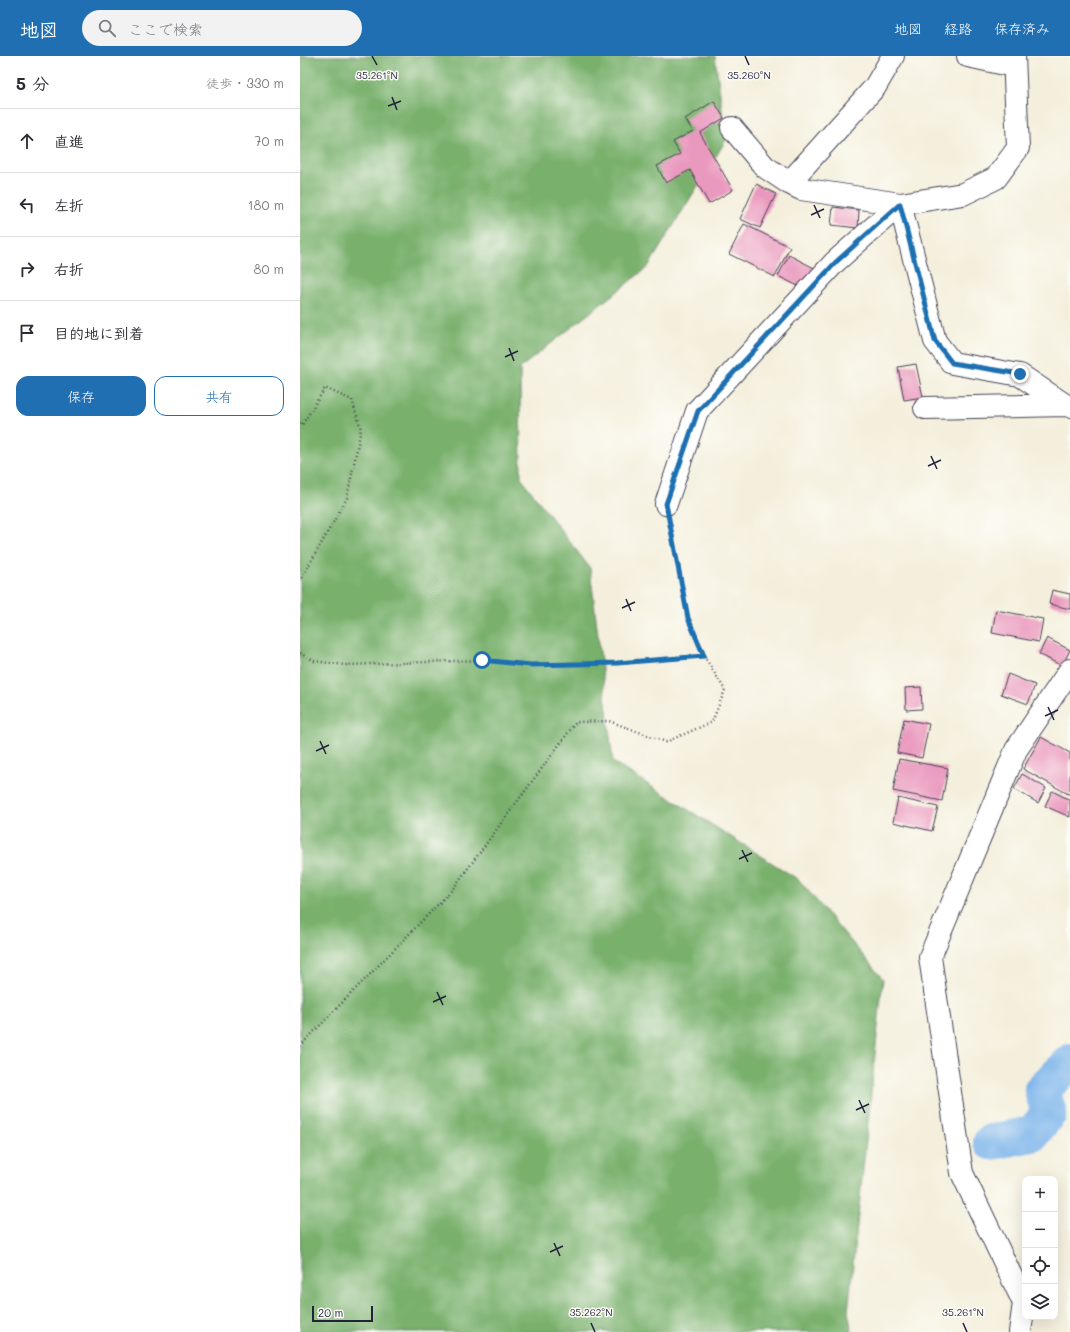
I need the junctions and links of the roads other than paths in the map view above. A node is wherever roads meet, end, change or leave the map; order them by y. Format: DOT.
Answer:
graph roads {
  1 [pos="893,56"];
  2 [pos="968,56"];
  3 [pos="1014,61"];
  4 [pos="732,128"];
  5 [pos="788,183"];
  6 [pos="900,204"];
  7 [pos="1067,405"];
  8 [pos="925,408"];
  9 [pos="666,504"];
  10 [pos="1070,670"];
  11 [pos="1020,1332"];
  1 -- 5 [label="street"];
  2 -- 3 [label="street"];
  3 -- 6 [label="street"];
  4 -- 5 [label="street"];
  5 -- 6 [label="street"];
  6 -- 7 [label="street"];
  6 -- 9 [label="street"];
  7 -- 8 [label="street"];
  10 -- 11 [label="street"];
}
